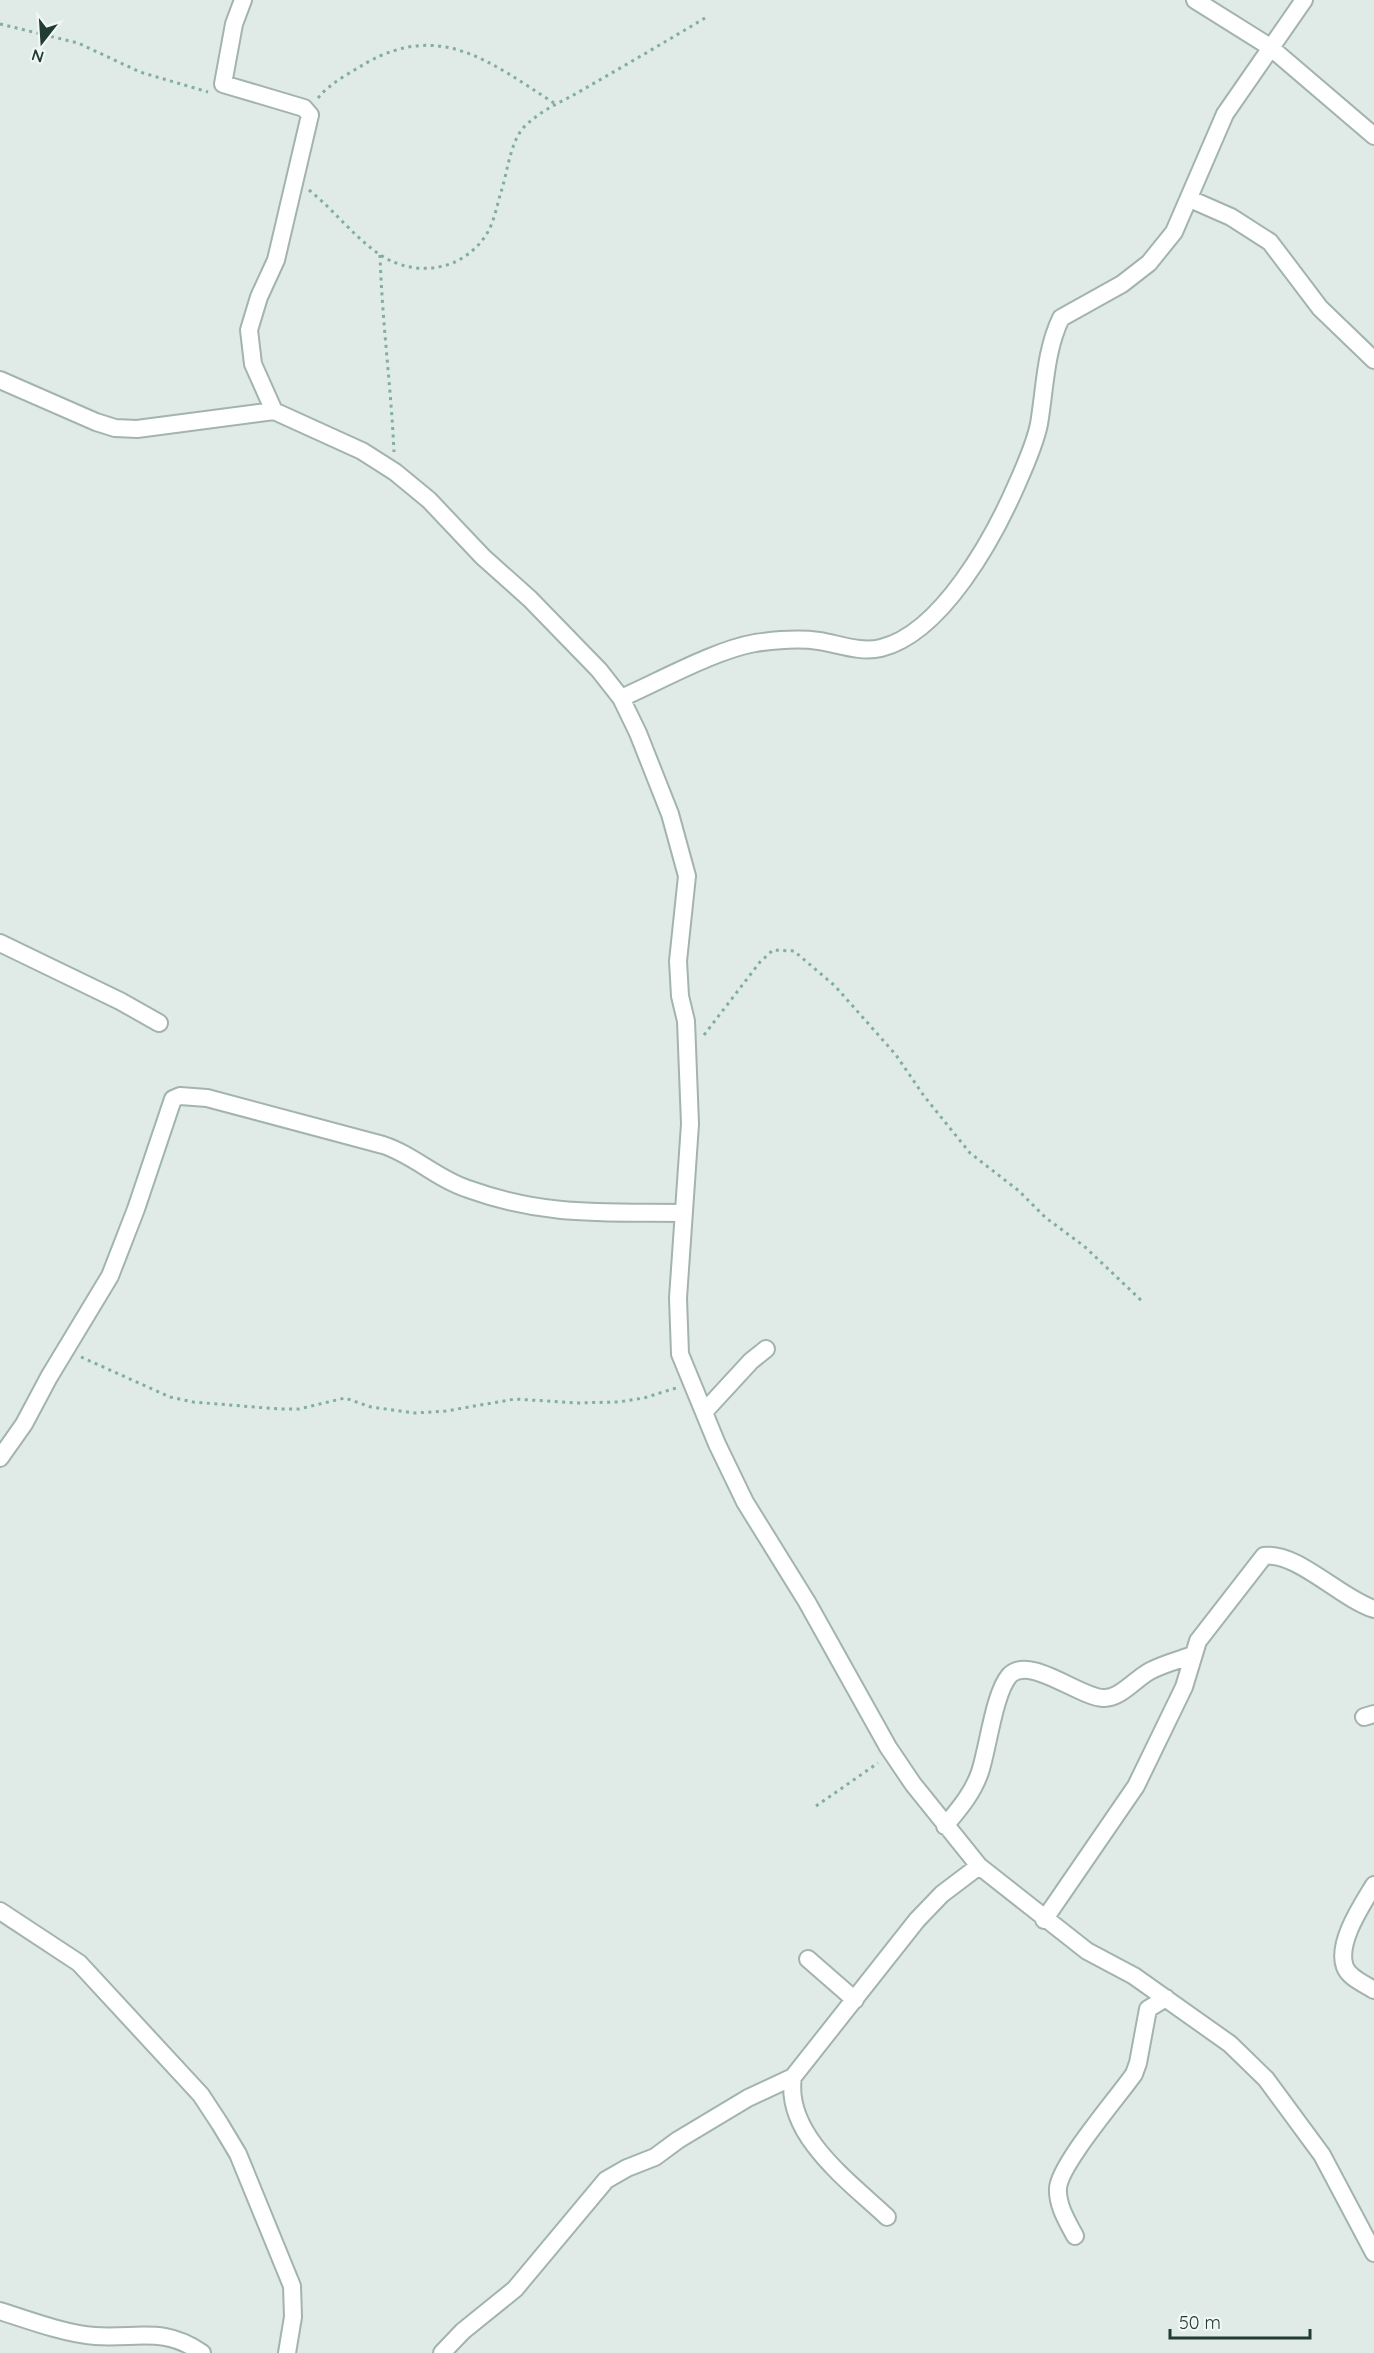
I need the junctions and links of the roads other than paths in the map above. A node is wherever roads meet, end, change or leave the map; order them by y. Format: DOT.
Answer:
graph roads {
  1 [pos="243,0"];
  2 [pos="1195,0"];
  3 [pos="1304,0"];
  4 [pos="1270,47"];
  5 [pos="1374,136"];
  6 [pos="1190,198"];
  7 [pos="1374,360"];
  8 [pos="0,380"];
  9 [pos="274,411"];
  10 [pos="621,698"];
  11 [pos="0,943"];
  12 [pos="159,1023"];
  13 [pos="684,1213"];
  14 [pos="766,1350"];
  15 [pos="704,1412"];
  16 [pos="0,1458"];
  17 [pos="1374,1609"];
  18 [pos="1193,1655"];
  19 [pos="945,1826"];
  20 [pos="979,1866"];
  21 [pos="1374,1885"];
  22 [pos="0,1911"];
  23 [pos="1044,1920"];
  24 [pos="808,1959"];
  25 [pos="1374,1990"];
  26 [pos="1166,1998"];
  27 [pos="855,2000"];
  28 [pos="793,2077"];
  29 [pos="887,2217"];
  30 [pos="1075,2236"];
  31 [pos="1374,2253"];
  32 [pos="0,2311"];
  33 [pos="202,2353"];
  34 [pos="287,2353"];
  35 [pos="442,2353"];
  1 -- 9 [label="street"];
  2 -- 4 [label="street"];
  3 -- 4 [label="street"];
  4 -- 5 [label="street"];
  4 -- 6 [label="street"];
  6 -- 7 [label="street"];
  6 -- 10 [label="street"];
  8 -- 9 [label="street"];
  9 -- 10 [label="street"];
  10 -- 13 [label="street"];
  11 -- 12 [label="street"];
  13 -- 15 [label="street"];
  13 -- 16 [label="street"];
  14 -- 15 [label="street"];
  15 -- 19 [label="street"];
  17 -- 18 [label="street"];
  18 -- 19 [label="street"];
  18 -- 23 [label="street"];
  19 -- 20 [label="street"];
  20 -- 23 [label="street"];
  20 -- 27 [label="street"];
  21 -- 25 [label="street"];
  22 -- 34 [label="street"];
  23 -- 26 [label="street"];
  24 -- 27 [label="street"];
  26 -- 30 [label="street"];
  26 -- 31 [label="street"];
  27 -- 28 [label="street"];
  28 -- 29 [label="street"];
  28 -- 35 [label="street"];
  32 -- 33 [label="street"];
}
